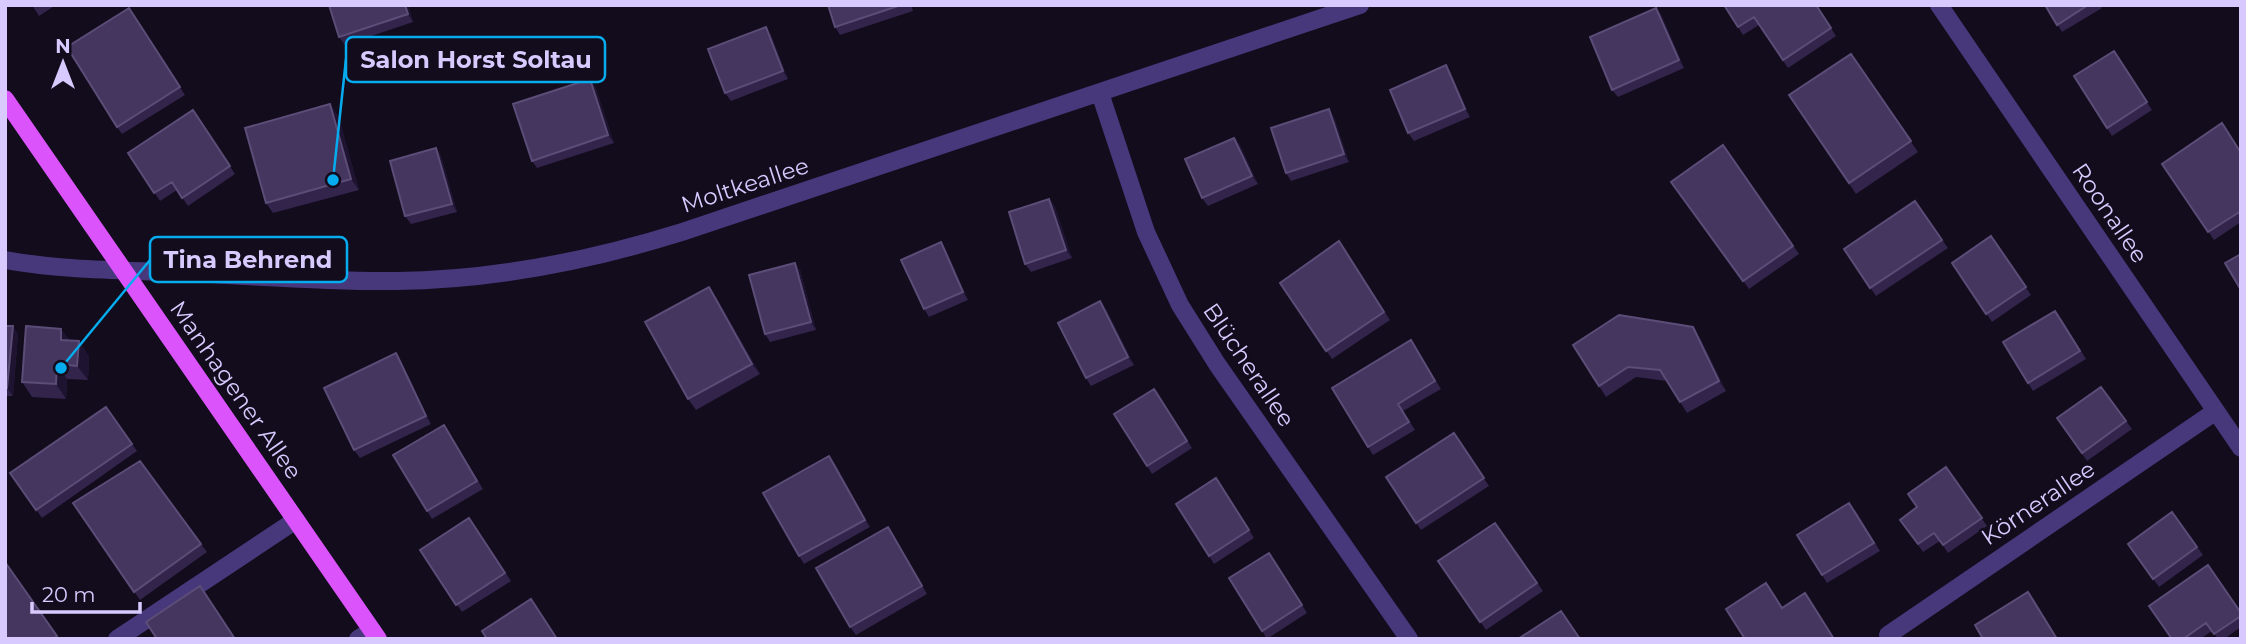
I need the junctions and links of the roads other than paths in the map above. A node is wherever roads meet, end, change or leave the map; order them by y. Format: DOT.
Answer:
graph roads {
  1 [pos="1360,5"];
  2 [pos="1939,5"];
  3 [pos="1100,93"];
  4 [pos="5,99"];
  5 [pos="5,260"];
  6 [pos="123,270"];
  7 [pos="2216,411"];
  8 [pos="2241,448"];
  9 [pos="296,520"];
  10 [pos="1888,635"];
  11 [pos="370,636"];
  12 [pos="117,639"];
  13 [pos="1409,639"];
  1 -- 3 [label="street, Moltkeallee"];
  2 -- 7 [label="street, Roonallee"];
  3 -- 6 [label="street, Moltkeallee"];
  3 -- 13 [label="street, Blücherallee"];
  4 -- 6 [label="main road, Manhagener Allee"];
  5 -- 6 [label="street, Moltkeallee"];
  6 -- 9 [label="main road, Manhagener Allee"];
  7 -- 8 [label="street, Roonallee"];
  7 -- 10 [label="street, Körnerallee"];
  9 -- 11 [label="main road, Manhagener Allee"];
  9 -- 12 [label="street"];
}
